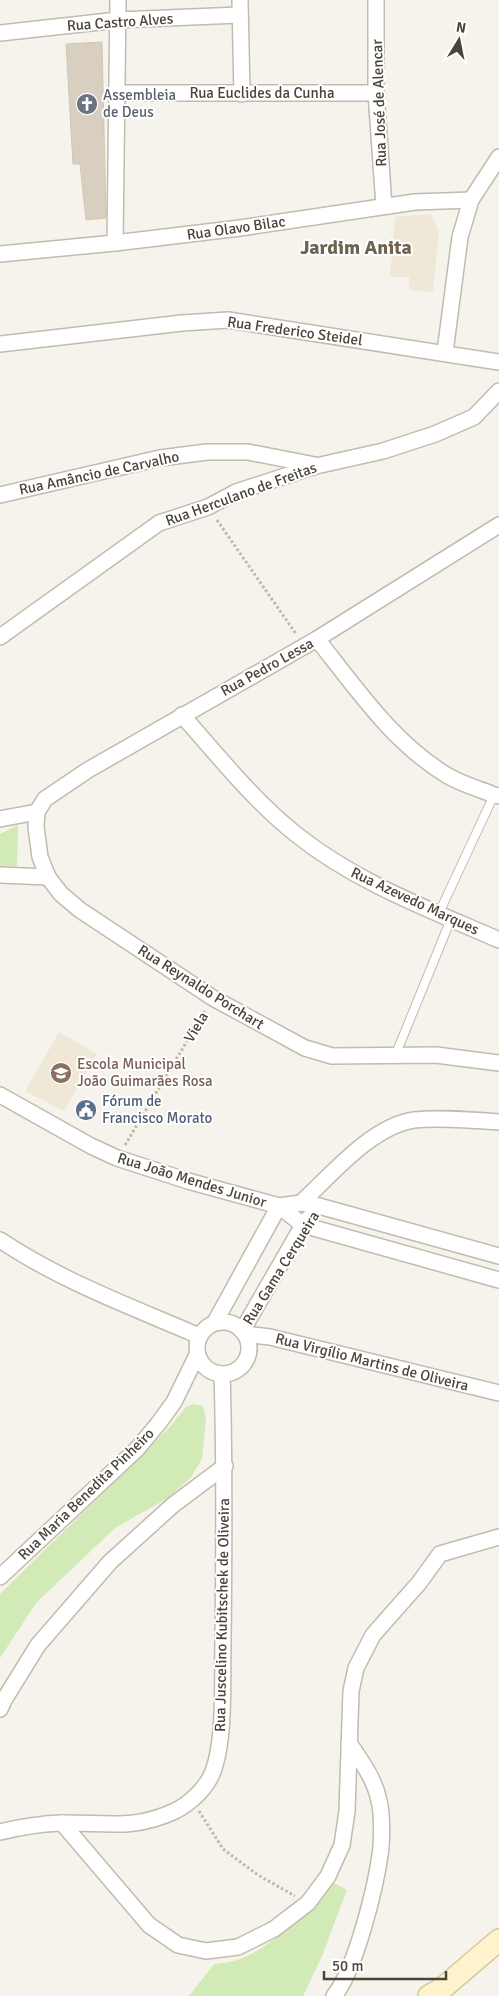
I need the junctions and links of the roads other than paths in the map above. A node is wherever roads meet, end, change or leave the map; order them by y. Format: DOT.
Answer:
graph roads {
  1 [pos="118,0"];
  2 [pos="376,0"];
  3 [pos="240,7"];
  4 [pos="118,20"];
  5 [pos="0,33"];
  6 [pos="117,93"];
  7 [pos="376,93"];
  8 [pos="242,94"];
  9 [pos="499,157"];
  10 [pos="471,200"];
  11 [pos="384,206"];
  12 [pos="115,243"];
  13 [pos="0,254"];
  14 [pos="0,344"];
  15 [pos="445,352"];
  16 [pos="499,362"];
  17 [pos="499,391"];
  18 [pos="316,466"];
  19 [pos="0,495"];
  20 [pos="499,525"];
  21 [pos="0,637"];
  22 [pos="310,642"];
  23 [pos="182,715"];
  24 [pos="496,795"];
  25 [pos="37,812"];
  26 [pos="0,819"];
  27 [pos="0,875"];
  28 [pos="48,877"];
  29 [pos="445,916"];
  30 [pos="499,940"];
  31 [pos="395,1056"];
  32 [pos="499,1063"];
  33 [pos="0,1095"];
  34 [pos="499,1122"];
  35 [pos="301,1203"];
  36 [pos="279,1206"];
  37 [pos="319,1206"];
  38 [pos="303,1225"];
  39 [pos="0,1240"];
  40 [pos="499,1256"];
  41 [pos="499,1280"];
  42 [pos="215,1322"];
  43 [pos="244,1332"];
  44 [pos="199,1336"];
  45 [pos="197,1354"];
  46 [pos="222,1374"];
  47 [pos="499,1393"];
  48 [pos="225,1466"];
  49 [pos="499,1537"];
  50 [pos="0,1577"];
  51 [pos="0,1709"];
  52 [pos="349,1743"];
  53 [pos="62,1823"];
  54 [pos="0,1832"];
  55 [pos="499,1940"];
  56 [pos="334,1996"];
  57 [pos="429,1996"];
  1 -- 4 [label="street"];
  2 -- 7 [label="street, Rua José de Alencar"];
  3 -- 4 [label="street, Rua Castro Alves"];
  3 -- 8 [label="street"];
  4 -- 5 [label="street, Rua Castro Alves"];
  4 -- 6 [label="street"];
  6 -- 8 [label="street, Rua Euclides da Cunha"];
  6 -- 12 [label="street"];
  7 -- 8 [label="street, Rua Euclides da Cunha"];
  7 -- 11 [label="street, Rua José de Alencar"];
  9 -- 10 [label="street"];
  10 -- 11 [label="street, Rua Olavo Bilac"];
  10 -- 15 [label="street"];
  11 -- 12 [label="street, Rua Olavo Bilac"];
  12 -- 13 [label="street, Rua Olavo Bilac"];
  14 -- 15 [label="street, Rua Frederico Steidel"];
  15 -- 16 [label="street, Rua Frederico Steidel"];
  17 -- 18 [label="street, Rua Herculano de Freitas"];
  18 -- 19 [label="street, Rua Amâncio de Carvalho"];
  18 -- 21 [label="street, Rua Herculano de Freitas"];
  20 -- 22 [label="street, Rua Pedro Lessa"];
  22 -- 23 [label="street, Rua Pedro Lessa"];
  22 -- 24 [label="street"];
  23 -- 25 [label="street, Rua Pedro Lessa"];
  23 -- 29 [label="street, Rua Azevedo Marques"];
  24 -- 29 [label="lane"];
  25 -- 26 [label="street"];
  25 -- 28 [label="street, Rua Reynaldo Porchart"];
  27 -- 28 [label="street"];
  28 -- 31 [label="street, Rua Reynaldo Porchart"];
  29 -- 30 [label="street, Rua Azevedo Marques"];
  29 -- 31 [label="lane"];
  31 -- 32 [label="street, Rua Reynaldo Porchart"];
  33 -- 36 [label="street, Rua João Mendes Junior"];
  34 -- 35 [label="street, Rua Gama Cerqueira"];
  35 -- 36 [label="street, Rua João Mendes Junior"];
  35 -- 37 [label="street, Rua João Mendes Junior"];
  36 -- 38 [label="street, Rua João Mendes Junior"];
  36 -- 42 [label="street, Rua Gama Cerqueira"];
  37 -- 38 [label="street, Rua Gama Cerqueira"];
  37 -- 40 [label="street, Rua João Mendes Junior"];
  38 -- 41 [label="street, Rua João Mendes Junior"];
  38 -- 43 [label="street, Rua Gama Cerqueira"];
  39 -- 44 [label="street"];
  42 -- 43 [label="street, Rua Gama Cerqueira"];
  42 -- 44 [label="street, Rua Gama Cerqueira"];
  43 -- 46 [label="street, Rua Gama Cerqueira"];
  43 -- 47 [label="street, Rua Virgílio Martins de Oliveira"];
  44 -- 45 [label="street"];
  45 -- 46 [label="street"];
  45 -- 50 [label="street, Rua Maria Benedita Pinheiro"];
  46 -- 48 [label="street, Rua Juscelino Kubitschek de Oliveira"];
  48 -- 51 [label="street"];
  48 -- 53 [label="street, Rua Juscelino Kubitschek de Oliveira"];
  49 -- 52 [label="street"];
  52 -- 53 [label="street"];
  52 -- 56 [label="street"];
  53 -- 54 [label="street, Rua Juscelino Kubitschek de Oliveira"];
  55 -- 57 [label="main road"];
}
